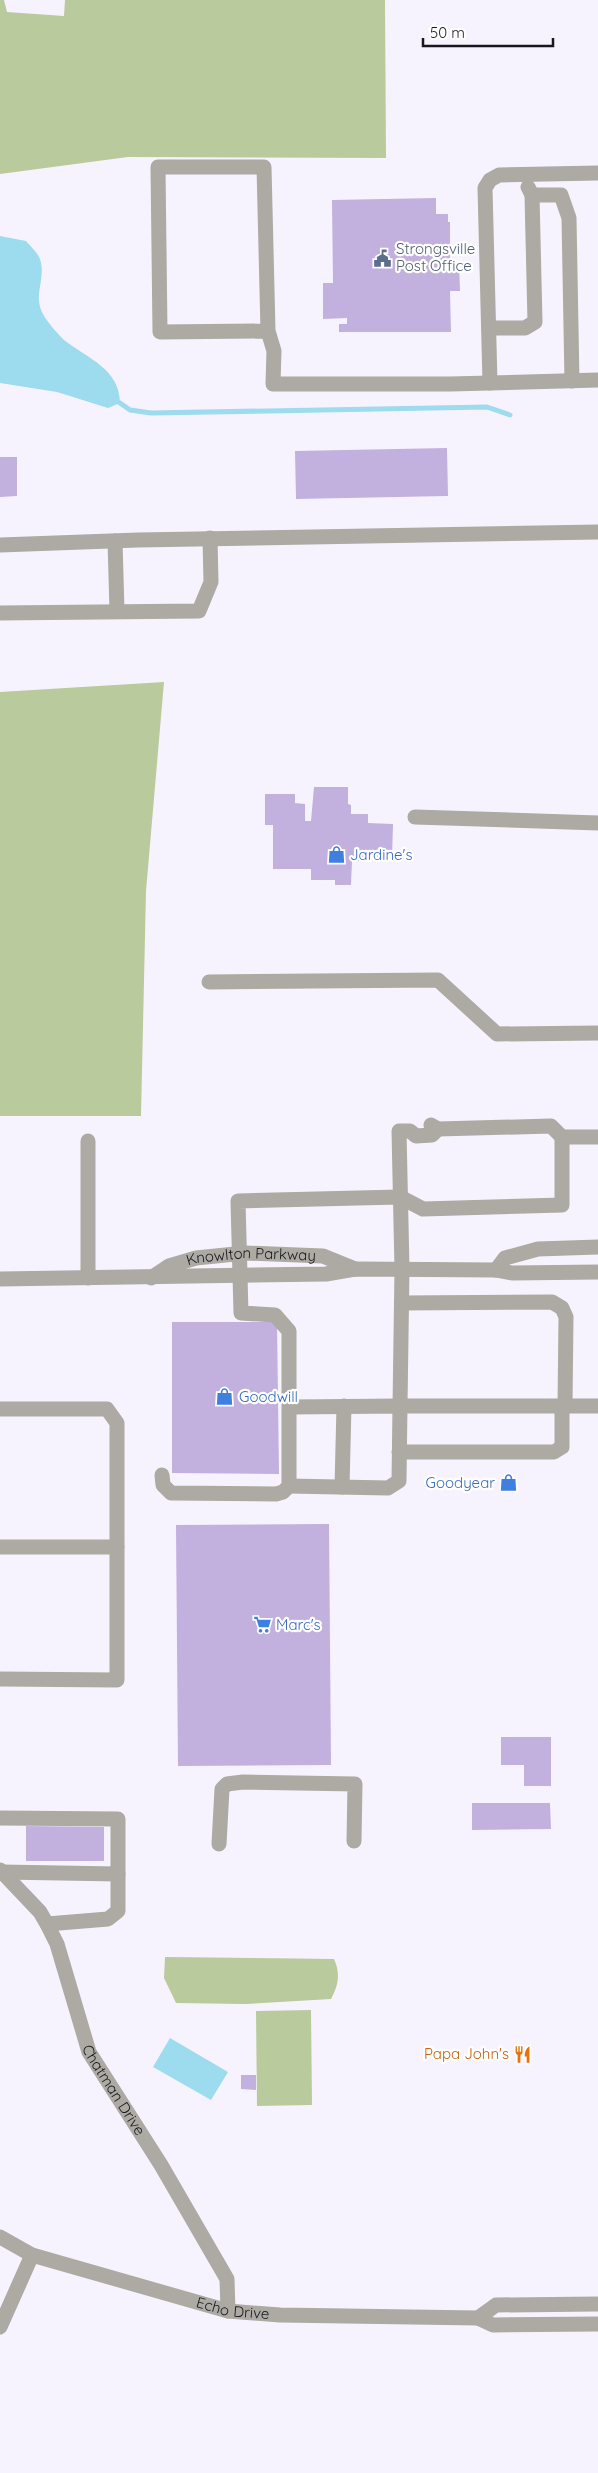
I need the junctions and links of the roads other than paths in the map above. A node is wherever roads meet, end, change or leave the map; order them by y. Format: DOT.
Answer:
graph roads {
  1 [pos="598,173"];
  2 [pos="521,174"];
  3 [pos="576,174"];
  4 [pos="532,194"];
  5 [pos="561,195"];
  6 [pos="489,328"];
  7 [pos="268,331"];
  8 [pos="598,380"];
  9 [pos="572,381"];
  10 [pos="490,383"];
  11 [pos="598,532"];
  12 [pos="210,538"];
  13 [pos="115,540"];
  14 [pos="0,545"];
  15 [pos="117,612"];
  16 [pos="0,613"];
  17 [pos="415,817"];
  18 [pos="598,823"];
  19 [pos="209,982"];
  20 [pos="598,1033"];
  21 [pos="562,1137"];
  22 [pos="598,1137"];
  23 [pos="88,1141"];
  24 [pos="400,1197"];
  25 [pos="598,1247"];
  26 [pos="239,1253"];
  27 [pos="355,1269"];
  28 [pos="402,1269"];
  29 [pos="496,1270"];
  30 [pos="598,1272"];
  31 [pos="241,1275"];
  32 [pos="88,1278"];
  33 [pos="150,1278"];
  34 [pos="0,1280"];
  35 [pos="402,1303"];
  36 [pos="344,1406"];
  37 [pos="400,1406"];
  38 [pos="564,1406"];
  39 [pos="598,1406"];
  40 [pos="290,1407"];
  41 [pos="0,1409"];
  42 [pos="399,1452"];
  43 [pos="162,1475"];
  44 [pos="289,1486"];
  45 [pos="342,1487"];
  46 [pos="0,1547"];
  47 [pos="117,1547"];
  48 [pos="0,1679"];
  49 [pos="0,1818"];
  50 [pos="354,1841"];
  51 [pos="219,1844"];
  52 [pos="1,1871"];
  53 [pos="118,1874"];
  54 [pos="47,1924"];
  55 [pos="0,2237"];
  56 [pos="32,2255"];
  57 [pos="598,2304"];
  58 [pos="228,2312"];
  59 [pos="478,2318"];
  60 [pos="598,2324"];
  61 [pos="0,2327"];
  1 -- 3 [label="street"];
  2 -- 3 [label="street"];
  2 -- 4 [label="street"];
  2 -- 6 [label="street"];
  3 -- 5 [label="street"];
  4 -- 5 [label="street"];
  4 -- 6 [label="street"];
  5 -- 9 [label="street"];
  6 -- 10 [label="street"];
  7 -- 7 [label="street"];
  7 -- 10 [label="street"];
  8 -- 9 [label="street"];
  9 -- 10 [label="street"];
  11 -- 12 [label="street"];
  12 -- 13 [label="street"];
  12 -- 15 [label="street"];
  13 -- 14 [label="street"];
  13 -- 15 [label="street"];
  15 -- 16 [label="street"];
  17 -- 18 [label="street"];
  19 -- 20 [label="street"];
  21 -- 22 [label="street"];
  21 -- 24 [label="street"];
  21 -- 24 [label="street"];
  23 -- 32 [label="street"];
  24 -- 26 [label="street"];
  24 -- 28 [label="street"];
  25 -- 29 [label="street"];
  26 -- 27 [label="street, Knowlton Parkway"];
  26 -- 31 [label="street"];
  26 -- 33 [label="street, Knowlton Parkway"];
  27 -- 28 [label="street, Knowlton Parkway"];
  27 -- 31 [label="street, Knowlton Parkway"];
  28 -- 29 [label="street, Knowlton Parkway"];
  28 -- 35 [label="street"];
  29 -- 30 [label="street, Knowlton Parkway"];
  31 -- 33 [label="street, Knowlton Parkway"];
  31 -- 40 [label="street"];
  32 -- 33 [label="street, Knowlton Parkway"];
  32 -- 34 [label="street, Knowlton Parkway"];
  35 -- 37 [label="street"];
  35 -- 38 [label="street"];
  36 -- 37 [label="street"];
  36 -- 40 [label="street"];
  36 -- 45 [label="street"];
  37 -- 38 [label="street"];
  37 -- 42 [label="street"];
  38 -- 39 [label="street"];
  38 -- 42 [label="street"];
  40 -- 44 [label="street"];
  41 -- 47 [label="street"];
  42 -- 45 [label="street"];
  43 -- 44 [label="street"];
  44 -- 45 [label="street"];
  46 -- 47 [label="street"];
  47 -- 48 [label="street"];
  49 -- 53 [label="street"];
  50 -- 51 [label="street"];
  52 -- 53 [label="street"];
  52 -- 54 [label="street, Chatman Drive"];
  53 -- 54 [label="street"];
  54 -- 58 [label="street, Chatman Drive"];
  55 -- 56 [label="street, Echo Drive"];
  56 -- 58 [label="street, Echo Drive"];
  56 -- 61 [label="street"];
  57 -- 59 [label="street"];
  58 -- 59 [label="street, Echo Drive"];
  59 -- 60 [label="street, Echo Drive"];
}
